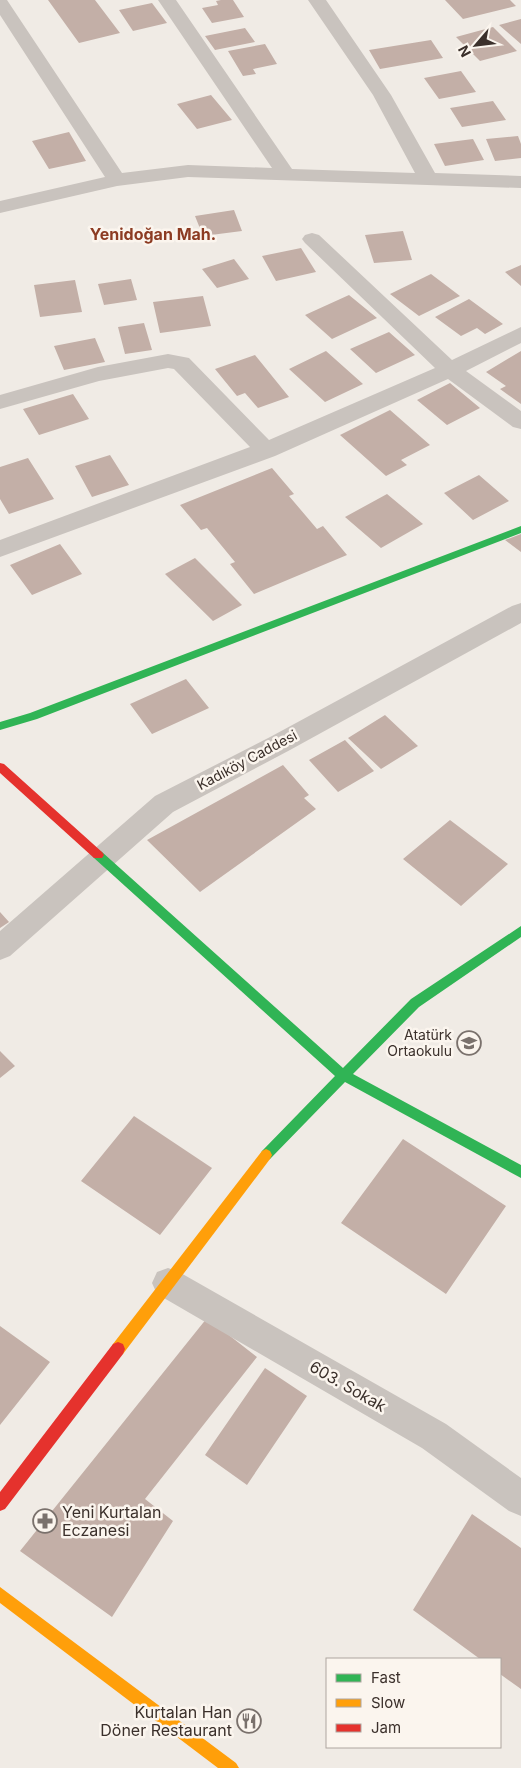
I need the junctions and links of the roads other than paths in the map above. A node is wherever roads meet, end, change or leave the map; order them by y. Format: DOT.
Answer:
graph roads {
  1 [pos="167,0"];
  2 [pos="317,0"];
  3 [pos="0,2"];
  4 [pos="285,174"];
  5 [pos="427,177"];
  6 [pos="117,180"];
  7 [pos="521,182"];
  8 [pos="0,207"];
  9 [pos="312,239"];
  10 [pos="521,334"];
  11 [pos="449,370"];
  12 [pos="0,402"];
  13 [pos="521,422"];
  14 [pos="267,451"];
  15 [pos="521,529"];
  16 [pos="0,549"];
  17 [pos="521,612"];
  18 [pos="0,726"];
  19 [pos="0,767"];
  20 [pos="101,858"];
  21 [pos="521,931"];
  22 [pos="0,948"];
  23 [pos="343,1076"];
  24 [pos="521,1172"];
  25 [pos="168,1283"];
  26 [pos="521,1499"];
  27 [pos="0,1504"];
  28 [pos="0,1594"];
  29 [pos="231,1768"];
  1 -- 4 [label="street"];
  2 -- 5 [label="street"];
  3 -- 6 [label="street"];
  4 -- 5 [label="street"];
  4 -- 6 [label="street"];
  5 -- 7 [label="street"];
  6 -- 8 [label="street"];
  9 -- 11 [label="street"];
  10 -- 11 [label="street"];
  11 -- 13 [label="street"];
  11 -- 14 [label="street"];
  12 -- 14 [label="street"];
  14 -- 16 [label="street"];
  15 -- 18 [label="street"];
  17 -- 20 [label="street, Kadıköy Caddesi"];
  19 -- 20 [label="street"];
  20 -- 22 [label="street, Kadıköy Caddesi"];
  20 -- 23 [label="street"];
  21 -- 23 [label="street"];
  23 -- 24 [label="street"];
  23 -- 25 [label="street"];
  25 -- 26 [label="street, 603. Sokak"];
  25 -- 27 [label="street"];
  28 -- 29 [label="street"];
}
